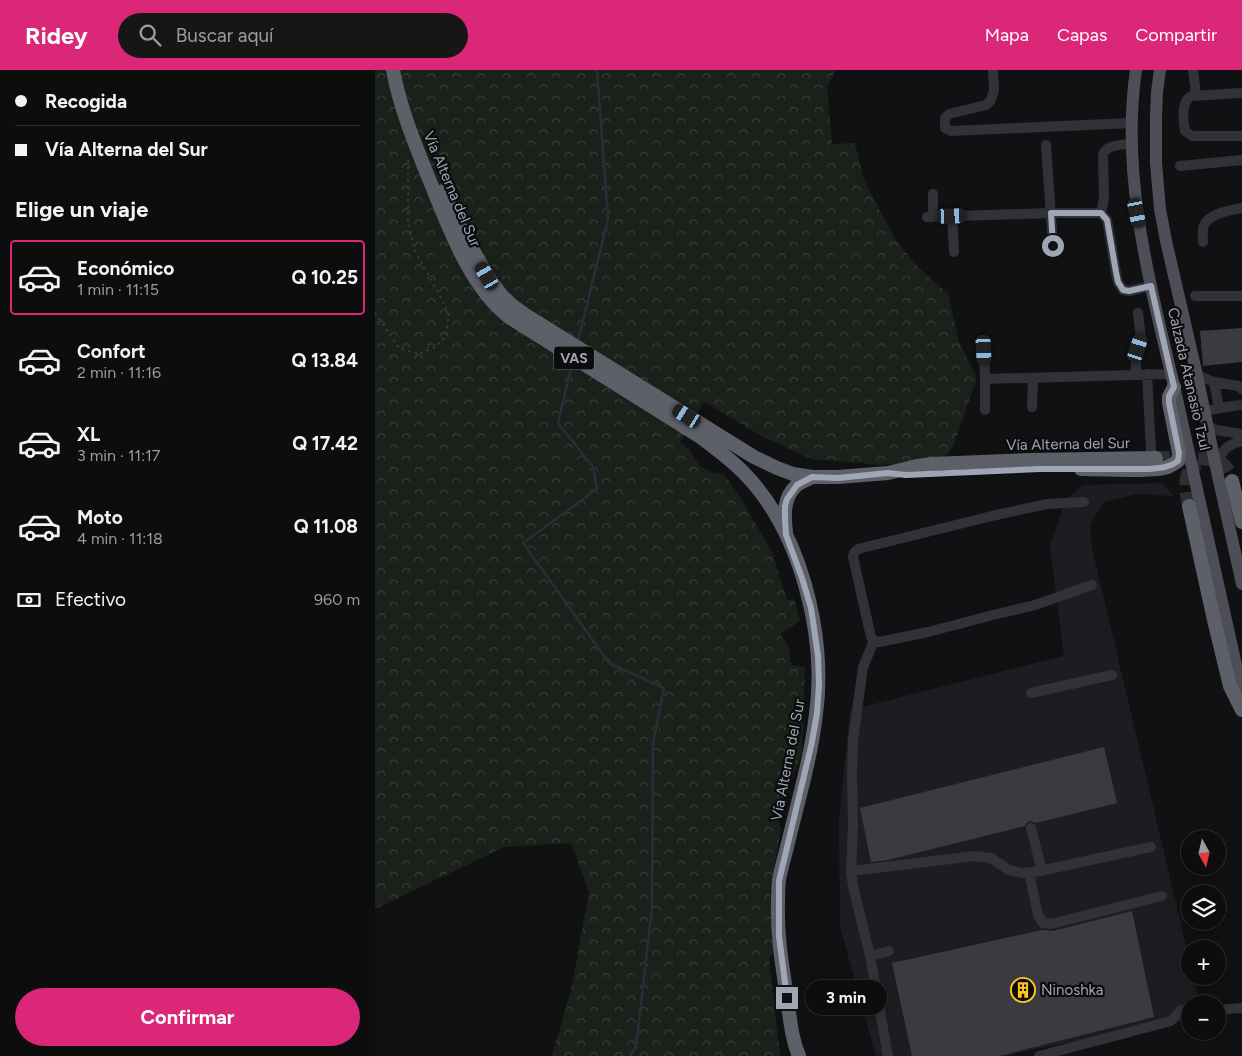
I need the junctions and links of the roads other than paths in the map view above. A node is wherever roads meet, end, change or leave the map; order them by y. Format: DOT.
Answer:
graph roads {
  1 [pos="393,70"];
  2 [pos="403,70"];
  3 [pos="993,70"];
  4 [pos="1135,70"];
  5 [pos="1160,70"];
  6 [pos="1193,70"];
  7 [pos="1241,93"];
  8 [pos="1196,95"];
  9 [pos="407,108"];
  10 [pos="1132,123"];
  11 [pos="1242,136"];
  12 [pos="1132,144"];
  13 [pos="1046,145"];
  14 [pos="1242,160"];
  15 [pos="1180,166"];
  16 [pos="933,194"];
  17 [pos="1242,208"];
  18 [pos="1051,213"];
  19 [pos="1101,213"];
  20 [pos="952,216"];
  21 [pos="1203,242"];
  22 [pos="1053,246"];
  23 [pos="954,252"];
  24 [pos="1151,286"];
  25 [pos="1195,296"];
  26 [pos="1242,296"];
  27 [pos="1139,313"];
  28 [pos="984,350"];
  29 [pos="1136,374"];
  30 [pos="1147,374"];
  31 [pos="1171,374"];
  32 [pos="1197,375"];
  33 [pos="1033,378"];
  34 [pos="985,379"];
  35 [pos="1215,382"];
  36 [pos="1174,387"];
  37 [pos="1242,389"];
  38 [pos="1232,406"];
  39 [pos="1032,408"];
  40 [pos="1219,408"];
  41 [pos="985,410"];
  42 [pos="1204,411"];
  43 [pos="1207,425"];
  44 [pos="701,431"];
  45 [pos="1242,434"];
  46 [pos="1242,441"];
  47 [pos="1153,454"];
  48 [pos="1217,471"];
  49 [pos="888,473"];
  50 [pos="812,477"];
  51 [pos="1232,481"];
  52 [pos="1084,502"];
  53 [pos="1189,506"];
  54 [pos="1242,522"];
  55 [pos="786,535"];
  56 [pos="1242,584"];
  57 [pos="1092,585"];
  58 [pos="874,641"];
  59 [pos="1112,675"];
  60 [pos="1242,692"];
  61 [pos="1031,693"];
  62 [pos="1242,710"];
  63 [pos="1031,828"];
  64 [pos="1151,847"];
  65 [pos="851,871"];
  66 [pos="1042,871"];
  67 [pos="1029,872"];
  68 [pos="1162,896"];
  69 [pos="889,951"];
  70 [pos="870,956"];
  71 [pos="1242,1008"];
  72 [pos="1226,1009"];
  73 [pos="1181,1011"];
  74 [pos="799,1056"];
  75 [pos="888,1056"];
  76 [pos="1039,1056"];
  1 -- 9 [label="highway, Vía Alterna del Sur / VAS"];
  2 -- 9 [label="highway, Vía Alterna del Sur / VAS"];
  3 -- 10 [label="street"];
  4 -- 10 [label="main road, Calzada Atanasio Tzul"];
  5 -- 32 [label="main road, Calzada Atanasio Tzul"];
  6 -- 8 [label="street"];
  7 -- 8 [label="street"];
  8 -- 11 [label="street"];
  9 -- 44 [label="highway, Vía Alterna del Sur / VAS"];
  9 -- 44 [label="highway, Vía Alterna del Sur / VAS"];
  10 -- 12 [label="main road, Calzada Atanasio Tzul"];
  12 -- 19 [label="street"];
  12 -- 24 [label="main road, Calzada Atanasio Tzul"];
  13 -- 18 [label="street"];
  14 -- 15 [label="street"];
  16 -- 20 [label="street"];
  17 -- 21 [label="street"];
  18 -- 19 [label="street"];
  18 -- 20 [label="street"];
  18 -- 22 [label="street"];
  19 -- 24 [label="street"];
  20 -- 23 [label="street"];
  24 -- 31 [label="main road, Calzada Atanasio Tzul"];
  25 -- 26 [label="street"];
  27 -- 29 [label="street"];
  28 -- 34 [label="street"];
  29 -- 30 [label="street"];
  29 -- 33 [label="street"];
  30 -- 31 [label="street"];
  30 -- 47 [label="street"];
  31 -- 36 [label="main road, Calzada Atanasio Tzul"];
  32 -- 35 [label="street"];
  32 -- 42 [label="main road, Calzada Atanasio Tzul"];
  33 -- 34 [label="street"];
  33 -- 39 [label="street"];
  34 -- 41 [label="street"];
  35 -- 37 [label="street"];
  35 -- 40 [label="street"];
  36 -- 49 [label="highway"];
  36 -- 60 [label="main road, Calzada Atanasio Tzul"];
  38 -- 40 [label="street"];
  40 -- 42 [label="street"];
  42 -- 43 [label="main road, Calzada Atanasio Tzul"];
  43 -- 45 [label="street"];
  43 -- 48 [label="main road, Calzada Atanasio Tzul"];
  44 -- 50 [label="highway, Vía Alterna del Sur / VAS"];
  44 -- 55 [label="highway, Vía Alterna del Sur / VAS"];
  46 -- 48 [label="street"];
  47 -- 49 [label="highway, Vía Alterna del Sur / VAS"];
  48 -- 56 [label="main road, Calzada Atanasio Tzul"];
  49 -- 50 [label="highway, Vía Alterna del Sur / VAS"];
  50 -- 55 [label="highway"];
  51 -- 54 [label="highway"];
  52 -- 58 [label="street"];
  53 -- 62 [label="highway"];
  55 -- 74 [label="highway, Vía Alterna del Sur / VAS"];
  57 -- 58 [label="street"];
  58 -- 65 [label="street"];
  59 -- 61 [label="street"];
  63 -- 66 [label="street"];
  64 -- 66 [label="street"];
  65 -- 67 [label="street"];
  65 -- 70 [label="street"];
  66 -- 67 [label="street"];
  67 -- 68 [label="street"];
  69 -- 70 [label="street"];
  70 -- 75 [label="street"];
  71 -- 72 [label="street"];
  73 -- 76 [label="street"];
}
